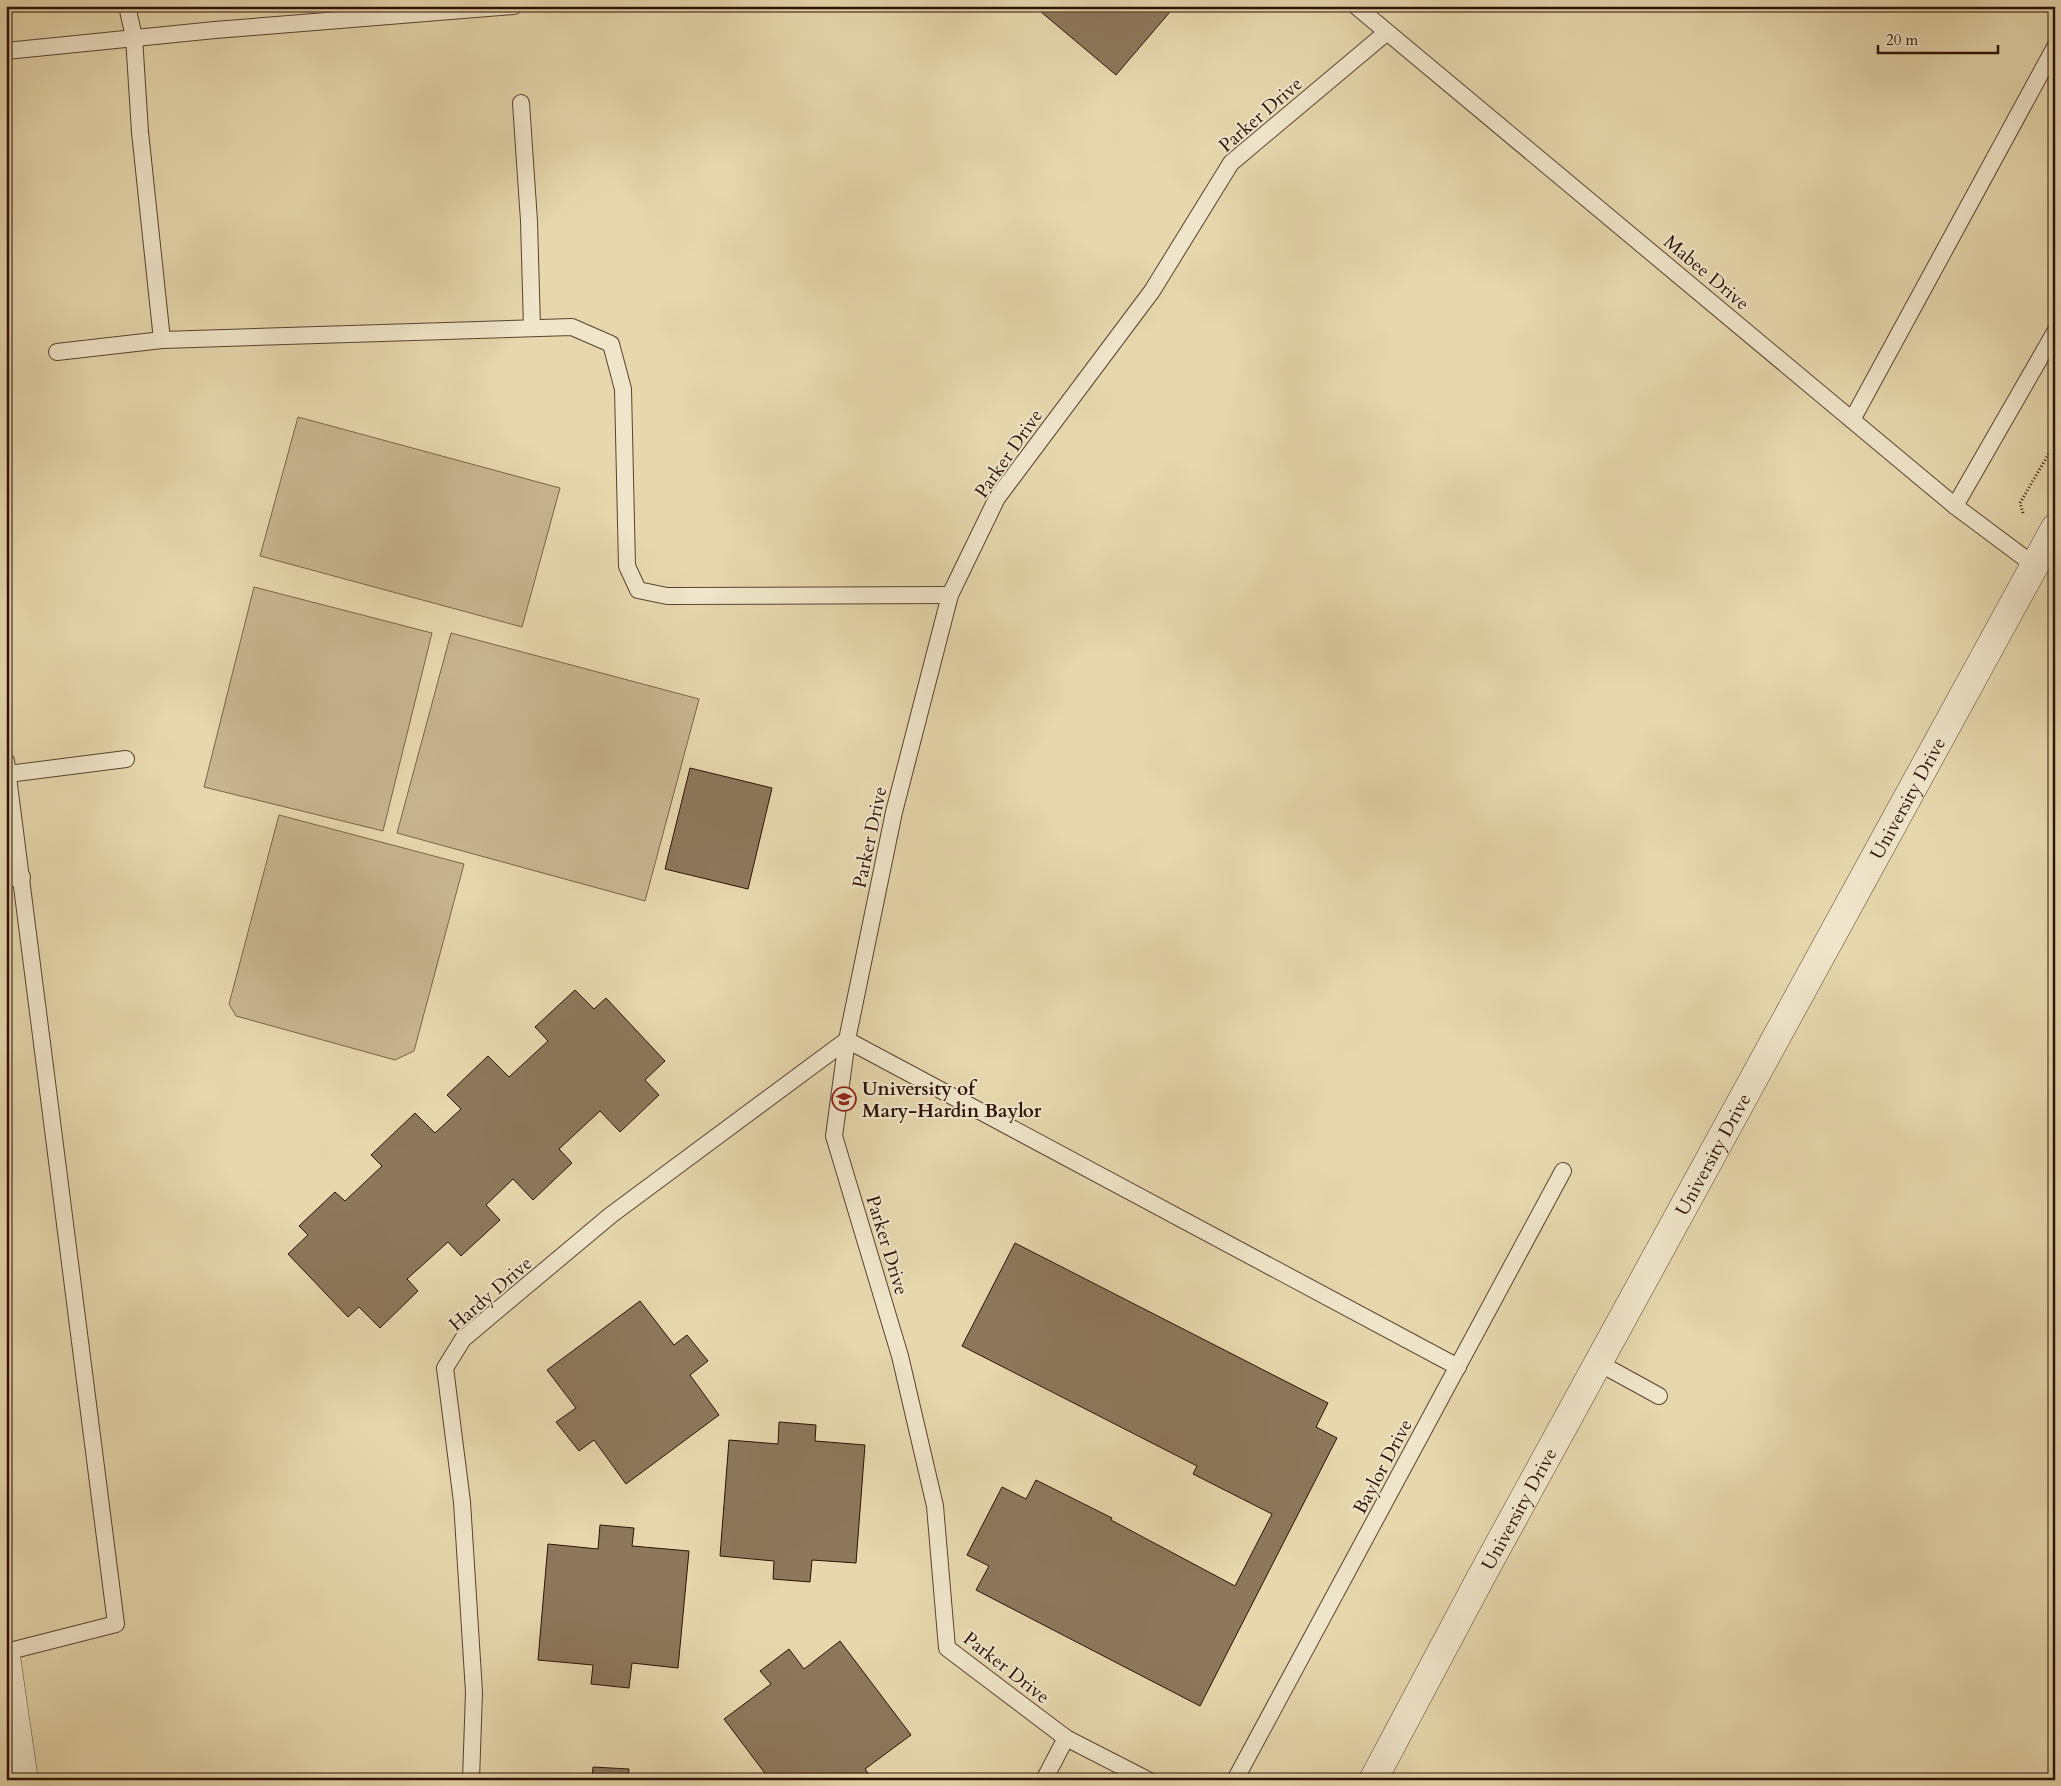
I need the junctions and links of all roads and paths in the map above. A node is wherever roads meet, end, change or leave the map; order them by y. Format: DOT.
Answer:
graph roads {
  1 [pos="128,6"];
  2 [pos="514,6"];
  3 [pos="1356,6"];
  4 [pos="420,10"];
  5 [pos="1387,32"];
  6 [pos="134,37"];
  7 [pos="2055,48"];
  8 [pos="6,51"];
  9 [pos="520,103"];
  10 [pos="532,328"];
  11 [pos="2055,332"];
  12 [pos="162,340"];
  13 [pos="57,352"];
  14 [pos="1852,420"];
  15 [pos="1956,506"];
  16 [pos="2055,528"];
  17 [pos="2034,566"];
  18 [pos="950,595"];
  19 [pos="126,759"];
  20 [pos="7,767"];
  21 [pos="14,878"];
  22 [pos="847,1040"];
  23 [pos="1563,1171"];
  24 [pos="1599,1363"];
  25 [pos="1458,1367"];
  26 [pos="1659,1396"];
  27 [pos="6,1652"];
  28 [pos="6,1656"];
  29 [pos="1066,1738"];
  30 [pos="24,1780"];
  31 [pos="471,1780"];
  32 [pos="1044,1780"];
  33 [pos="1148,1780"];
  34 [pos="1235,1780"];
  35 [pos="1374,1780"];
  1 -- 6 [label="lane"];
  2 -- 4 [label="lane"];
  3 -- 5 [label="lane, Mabee Drive"];
  4 -- 6 [label="lane"];
  5 -- 14 [label="lane, Mabee Drive"];
  5 -- 18 [label="lane, Parker Drive"];
  6 -- 8 [label="lane"];
  6 -- 12 [label="lane"];
  7 -- 14 [label="lane"];
  9 -- 10 [label="lane"];
  10 -- 12 [label="lane"];
  10 -- 18 [label="lane"];
  11 -- 15 [label="lane"];
  12 -- 13 [label="lane"];
  14 -- 15 [label="lane, Mabee Drive"];
  15 -- 17 [label="lane, Mabee Drive"];
  16 -- 17 [label="street, University Drive"];
  17 -- 24 [label="street, University Drive"];
  18 -- 22 [label="lane, Parker Drive"];
  19 -- 20 [label="lane"];
  20 -- 21 [label="lane"];
  21 -- 27 [label="lane"];
  22 -- 25 [label="lane"];
  22 -- 29 [label="lane, Parker Drive"];
  22 -- 31 [label="lane, Hardy Drive"];
  23 -- 25 [label="lane, Baylor Drive"];
  24 -- 26 [label="lane"];
  24 -- 35 [label="street, University Drive"];
  25 -- 34 [label="lane, Baylor Drive"];
  28 -- 30 [label="street"];
  29 -- 32 [label="lane"];
  29 -- 33 [label="lane, Parker Drive"];
}
